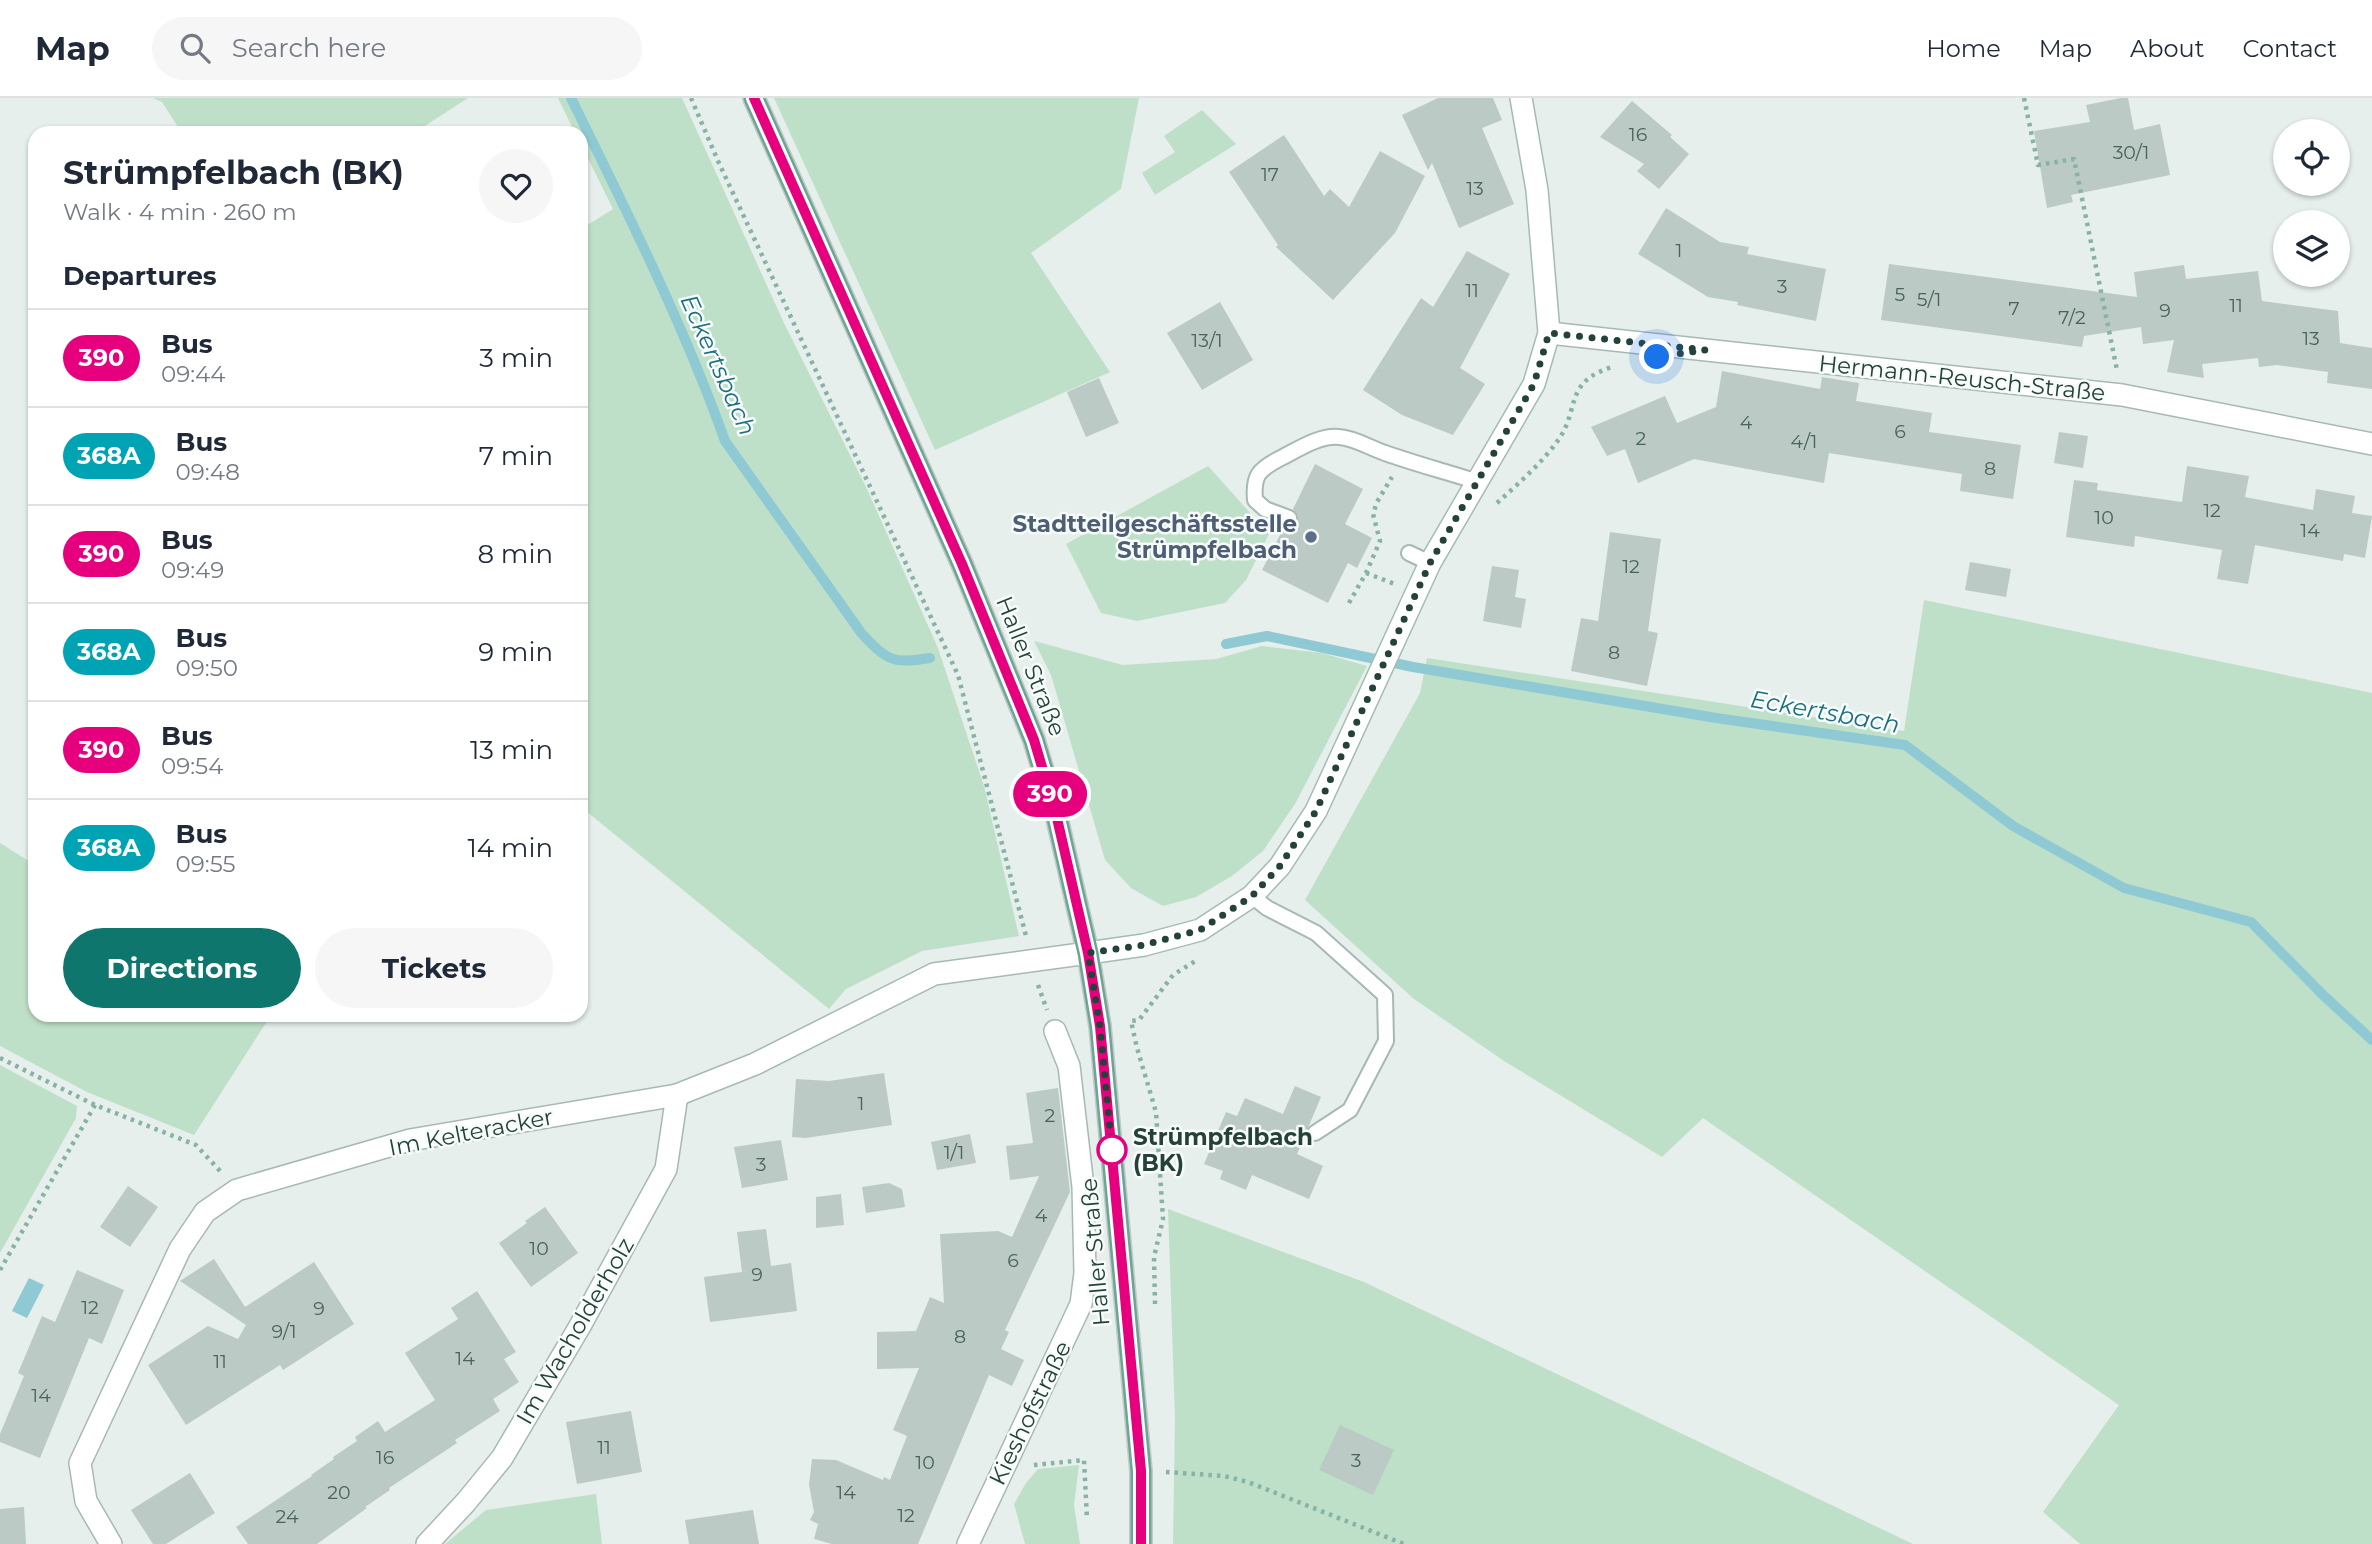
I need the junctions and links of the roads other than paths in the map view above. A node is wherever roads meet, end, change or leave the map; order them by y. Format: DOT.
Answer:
graph roads {
  1 [pos="754,98"];
  2 [pos="1521,98"];
  3 [pos="1549,333"];
  4 [pos="2372,444"];
  5 [pos="1478,482"];
  6 [pos="1289,518"];
  7 [pos="1409,553"];
  8 [pos="1430,563"];
  9 [pos="1252,896"];
  10 [pos="1088,953"];
  11 [pos="1055,1031"];
  12 [pos="677,1095"];
  13 [pos="1315,1133"];
  14 [pos="111,1544"];
  15 [pos="427,1544"];
  16 [pos="968,1544"];
  17 [pos="1141,1544"];
  1 -- 10 [label="main road, Haller Straße"];
  2 -- 3 [label="street"];
  3 -- 4 [label="street, Hermann-Reusch-Straße"];
  3 -- 5 [label="street, Im Kelteracker"];
  5 -- 6 [label="lane"];
  5 -- 8 [label="street, Im Kelteracker"];
  7 -- 8 [label="lane"];
  8 -- 9 [label="street, Im Kelteracker"];
  9 -- 10 [label="street, Im Kelteracker"];
  9 -- 13 [label="lane"];
  10 -- 12 [label="street, Im Kelteracker"];
  10 -- 17 [label="main road, Haller Straße"];
  11 -- 16 [label="street, Kieshofstraße"];
  12 -- 14 [label="street, Im Kelteracker"];
  12 -- 15 [label="street, Im Wacholderholz"];
}
